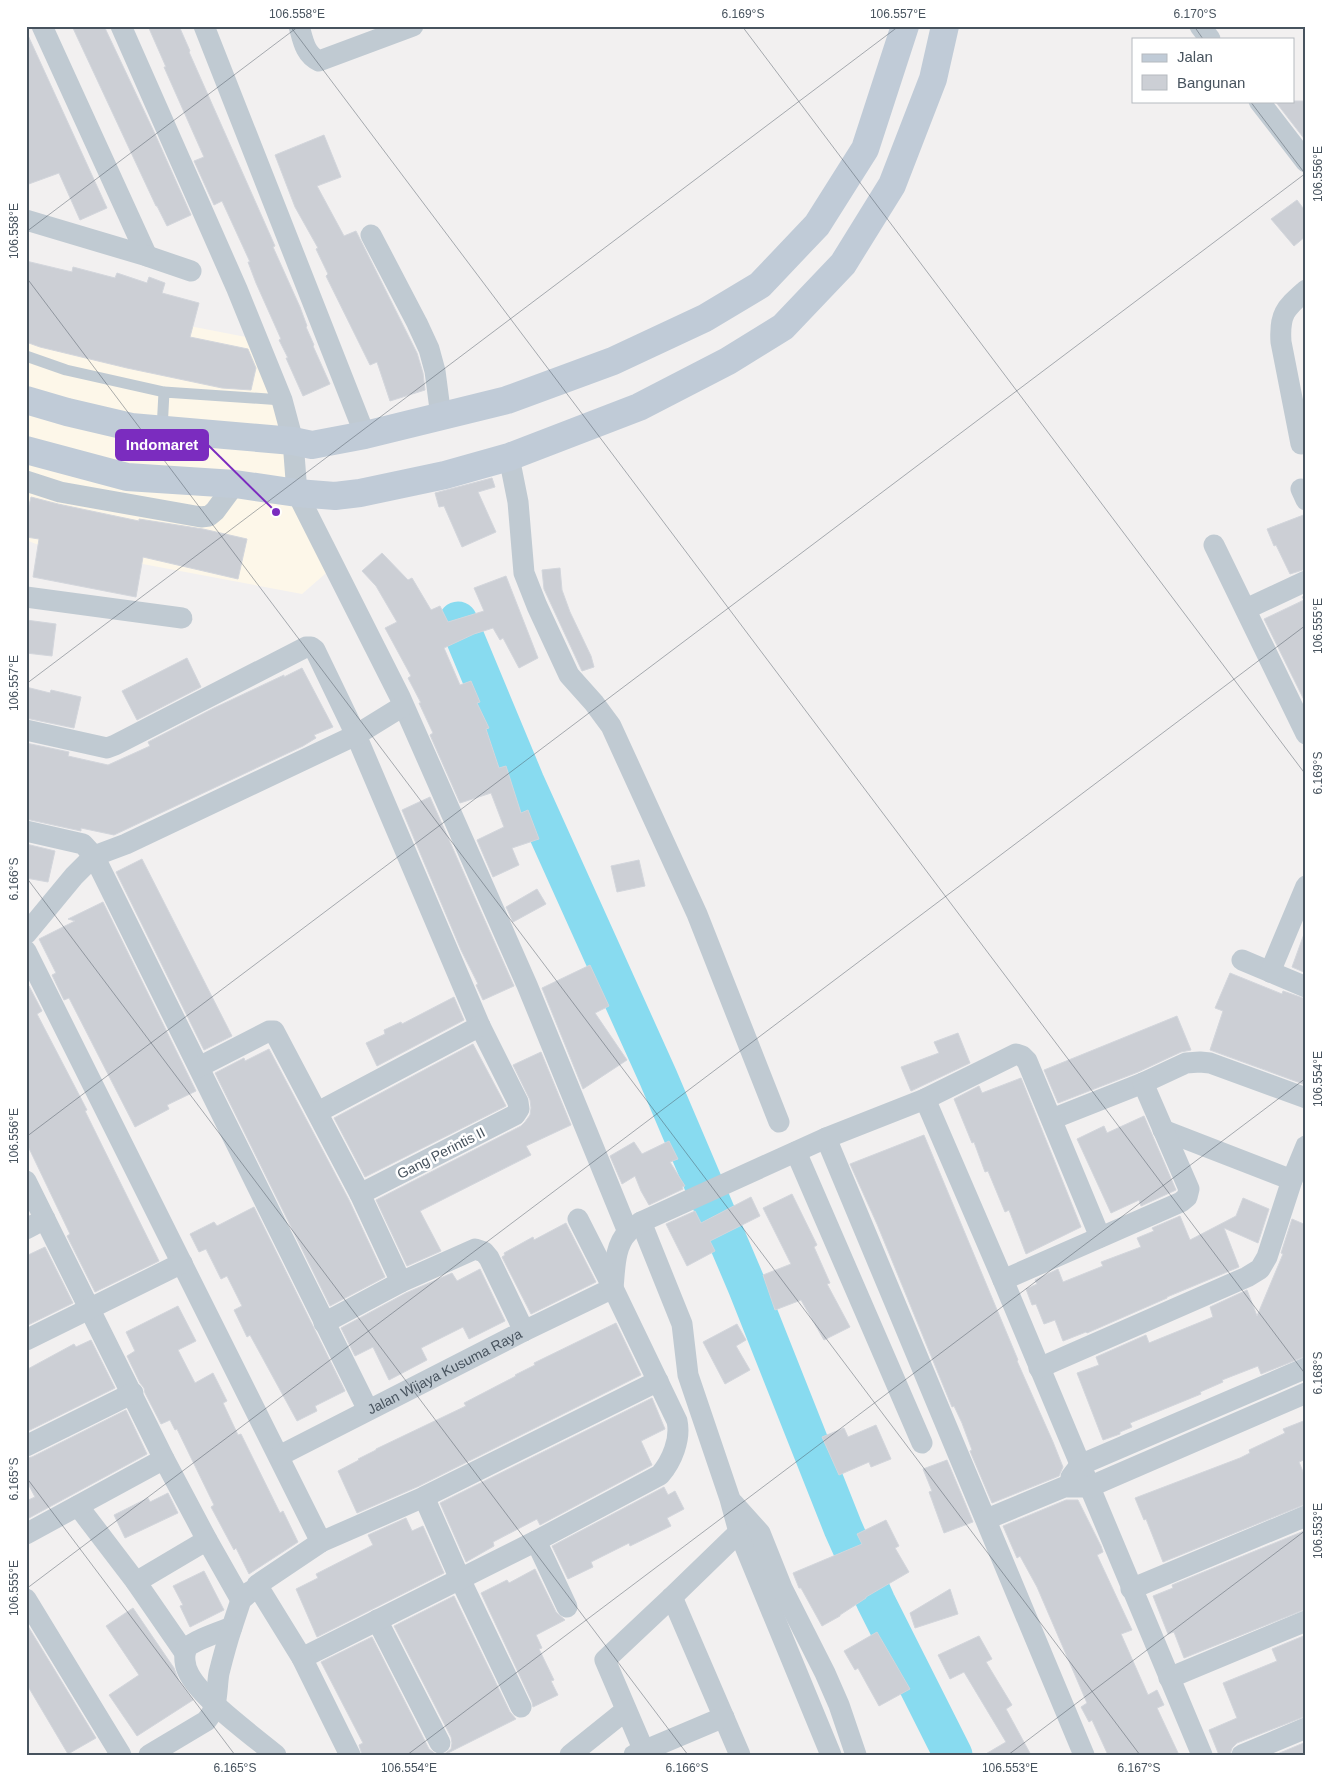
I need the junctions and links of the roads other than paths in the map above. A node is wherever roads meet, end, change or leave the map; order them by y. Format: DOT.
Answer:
graph roads {
  1 [pos="42,26"];
  2 [pos="121,26"];
  3 [pos="204,26"];
  4 [pos="299,26"];
  5 [pos="905,26"];
  6 [pos="945,26"];
  7 [pos="1200,26"];
  8 [pos="405,28"];
  9 [pos="1209,38"];
  10 [pos="1260,102"];
  11 [pos="1306,162"];
  12 [pos="26,220"];
  13 [pos="371,235"];
  14 [pos="146,256"];
  15 [pos="191,271"];
  16 [pos="1306,290"];
  17 [pos="26,356"];
  18 [pos="164,392"];
  19 [pos="26,400"];
  20 [pos="282,400"];
  21 [pos="441,417"];
  22 [pos="162,430"];
  23 [pos="366,435"];
  24 [pos="293,441"];
  25 [pos="1301,444"];
  26 [pos="26,450"];
  27 [pos="509,457"];
  28 [pos="127,477"];
  29 [pos="26,481"];
  30 [pos="235,484"];
  31 [pos="297,493"];
  32 [pos="117,503"];
  33 [pos="1214,545"];
  34 [pos="1306,582"];
  35 [pos="26,597"];
  36 [pos="1246,608"];
  37 [pos="182,618"];
  38 [pos="403,706"];
  39 [pos="26,730"];
  40 [pos="1306,734"];
  41 [pos="356,735"];
  42 [pos="26,831"];
  43 [pos="94,856"];
  44 [pos="1306,886"];
  45 [pos="26,934"];
  46 [pos="26,951"];
  47 [pos="1242,960"];
  48 [pos="1270,972"];
  49 [pos="1306,987"];
  50 [pos="480,1026"];
  51 [pos="199,1068"];
  52 [pos="1143,1083"];
  53 [pos="1306,1098"];
  54 [pos="925,1100"];
  55 [pos="318,1112"];
  56 [pos="1052,1119"];
  57 [pos="779,1122"];
  58 [pos="1163,1130"];
  59 [pos="826,1138"];
  60 [pos="1306,1146"];
  61 [pos="796,1152"];
  62 [pos="1292,1180"];
  63 [pos="26,1181"];
  64 [pos="360,1194"];
  65 [pos="45,1219"];
  66 [pos="578,1220"];
  67 [pos="634,1227"];
  68 [pos="26,1228"];
  69 [pos="1100,1237"];
  70 [pos="182,1262"];
  71 [pos="1003,1280"];
  72 [pos="401,1282"];
  73 [pos="613,1288"];
  74 [pos="90,1309"];
  75 [pos="324,1322"];
  76 [pos="524,1331"];
  77 [pos="26,1340"];
  78 [pos="1039,1368"];
  79 [pos="1306,1368"];
  80 [pos="658,1381"];
  81 [pos="133,1393"];
  82 [pos="1306,1393"];
  83 [pos="368,1410"];
  84 [pos="922,1443"];
  85 [pos="26,1446"];
  86 [pos="279,1456"];
  87 [pos="164,1459"];
  88 [pos="1080,1465"];
  89 [pos="1064,1487"];
  90 [pos="1090,1487"];
  91 [pos="424,1497"];
  92 [pos="730,1499"];
  93 [pos="78,1506"];
  94 [pos="1306,1516"];
  95 [pos="987,1519"];
  96 [pos="738,1532"];
  97 [pos="26,1534"];
  98 [pos="207,1540"];
  99 [pos="536,1541"];
  100 [pos="322,1542"];
  101 [pos="460,1579"];
  102 [pos="136,1582"];
  103 [pos="257,1585"];
  104 [pos="1132,1589"];
  105 [pos="672,1597"];
  106 [pos="26,1599"];
  107 [pos="242,1600"];
  108 [pos="567,1608"];
  109 [pos="377,1620"];
  110 [pos="1306,1621"];
  111 [pos="232,1626"];
  112 [pos="185,1653"];
  113 [pos="302,1658"];
  114 [pos="1169,1678"];
  115 [pos="216,1704"];
  116 [pos="521,1707"];
  117 [pos="626,1710"];
  118 [pos="724,1717"];
  119 [pos="1306,1728"];
  120 [pos="440,1743"];
  121 [pos="639,1753"];
  122 [pos="121,1755"];
  123 [pos="149,1755"];
  124 [pos="276,1755"];
  125 [pos="350,1755"];
  126 [pos="570,1755"];
  127 [pos="740,1755"];
  128 [pos="831,1755"];
  129 [pos="856,1755"];
  130 [pos="1084,1755"];
  131 [pos="1202,1755"];
  132 [pos="1242,1755"];
  1 -- 14 [label="street"];
  2 -- 20 [label="street"];
  3 -- 23 [label="street"];
  4 -- 8 [label="street"];
  5 -- 21 [label="street"];
  6 -- 27 [label="street"];
  7 -- 9 [label="street"];
  10 -- 11 [label="street"];
  12 -- 14 [label="street"];
  13 -- 21 [label="street"];
  14 -- 15 [label="street"];
  16 -- 25 [label="street"];
  17 -- 18 [label="lane"];
  18 -- 20 [label="lane"];
  18 -- 22 [label="lane"];
  19 -- 22 [label="street"];
  20 -- 24 [label="street"];
  21 -- 23 [label="street"];
  22 -- 24 [label="street"];
  23 -- 24 [label="street"];
  24 -- 31 [label="street"];
  26 -- 28 [label="street"];
  27 -- 31 [label="street"];
  27 -- 57 [label="street"];
  28 -- 30 [label="street"];
  28 -- 32 [label="street"];
  29 -- 32 [label="street"];
  30 -- 31 [label="street"];
  30 -- 32 [label="street"];
  31 -- 38 [label="street"];
  33 -- 36 [label="street"];
  34 -- 36 [label="street"];
  35 -- 37 [label="street"];
  36 -- 40 [label="street"];
  38 -- 41 [label="street"];
  38 -- 67 [label="street"];
  39 -- 41 [label="street"];
  41 -- 43 [label="street"];
  41 -- 50 [label="street"];
  42 -- 43 [label="street"];
  43 -- 45 [label="street"];
  43 -- 51 [label="street"];
  44 -- 48 [label="street"];
  46 -- 70 [label="street"];
  47 -- 48 [label="street"];
  48 -- 49 [label="street"];
  50 -- 55 [label="street"];
  50 -- 64 [label="street, Gang Perintis II"];
  51 -- 55 [label="street"];
  51 -- 75 [label="street"];
  52 -- 53 [label="street"];
  52 -- 56 [label="street"];
  52 -- 58 [label="street"];
  54 -- 56 [label="street"];
  54 -- 59 [label="street"];
  54 -- 71 [label="street"];
  55 -- 64 [label="street"];
  56 -- 69 [label="street"];
  58 -- 62 [label="street"];
  58 -- 69 [label="street"];
  59 -- 61 [label="street"];
  59 -- 95 [label="street"];
  60 -- 62 [label="street"];
  61 -- 67 [label="street"];
  61 -- 84 [label="street"];
  62 -- 78 [label="street"];
  63 -- 65 [label="street"];
  64 -- 72 [label="street"];
  65 -- 68 [label="street"];
  65 -- 74 [label="street"];
  66 -- 73 [label="street"];
  67 -- 73 [label="street"];
  67 -- 92 [label="street"];
  69 -- 71 [label="street"];
  70 -- 74 [label="street"];
  70 -- 86 [label="street"];
  71 -- 78 [label="street"];
  72 -- 75 [label="street"];
  72 -- 76 [label="street"];
  73 -- 76 [label="street, Jalan Wijaya Kusuma Raya"];
  73 -- 80 [label="street"];
  74 -- 77 [label="street"];
  74 -- 81 [label="street"];
  75 -- 83 [label="street"];
  76 -- 83 [label="street, Jalan Wijaya Kusuma Raya"];
  78 -- 88 [label="street"];
  79 -- 88 [label="street"];
  80 -- 91 [label="street"];
  80 -- 99 [label="street"];
  81 -- 85 [label="street"];
  81 -- 87 [label="street"];
  82 -- 90 [label="street"];
  83 -- 86 [label="street, Jalan Wijaya Kusuma Raya"];
  86 -- 100 [label="street"];
  87 -- 93 [label="street"];
  87 -- 98 [label="street"];
  88 -- 89 [label="street"];
  88 -- 90 [label="street"];
  89 -- 90 [label="street"];
  89 -- 95 [label="street"];
  90 -- 104 [label="street"];
  91 -- 100 [label="street"];
  91 -- 101 [label="street"];
  92 -- 96 [label="street"];
  92 -- 129 [label="street"];
  93 -- 97 [label="street"];
  93 -- 102 [label="street"];
  94 -- 104 [label="street"];
  95 -- 130 [label="street"];
  96 -- 105 [label="street"];
  96 -- 128 [label="street"];
  98 -- 102 [label="street"];
  98 -- 107 [label="street"];
  99 -- 101 [label="street"];
  99 -- 108 [label="street"];
  100 -- 103 [label="street"];
  101 -- 109 [label="street"];
  101 -- 116 [label="street"];
  102 -- 112 [label="street"];
  103 -- 107 [label="street"];
  103 -- 113 [label="street"];
  104 -- 114 [label="street"];
  105 -- 117 [label="street"];
  105 -- 118 [label="street"];
  106 -- 122 [label="street"];
  107 -- 111 [label="street"];
  109 -- 113 [label="street"];
  109 -- 120 [label="street"];
  110 -- 114 [label="street"];
  111 -- 112 [label="street"];
  111 -- 115 [label="street"];
  112 -- 115 [label="street"];
  113 -- 125 [label="street"];
  114 -- 131 [label="street"];
  115 -- 123 [label="street"];
  115 -- 124 [label="street"];
  117 -- 121 [label="street"];
  117 -- 126 [label="street"];
  118 -- 121 [label="street"];
  118 -- 127 [label="street"];
  119 -- 132 [label="street"];
}
